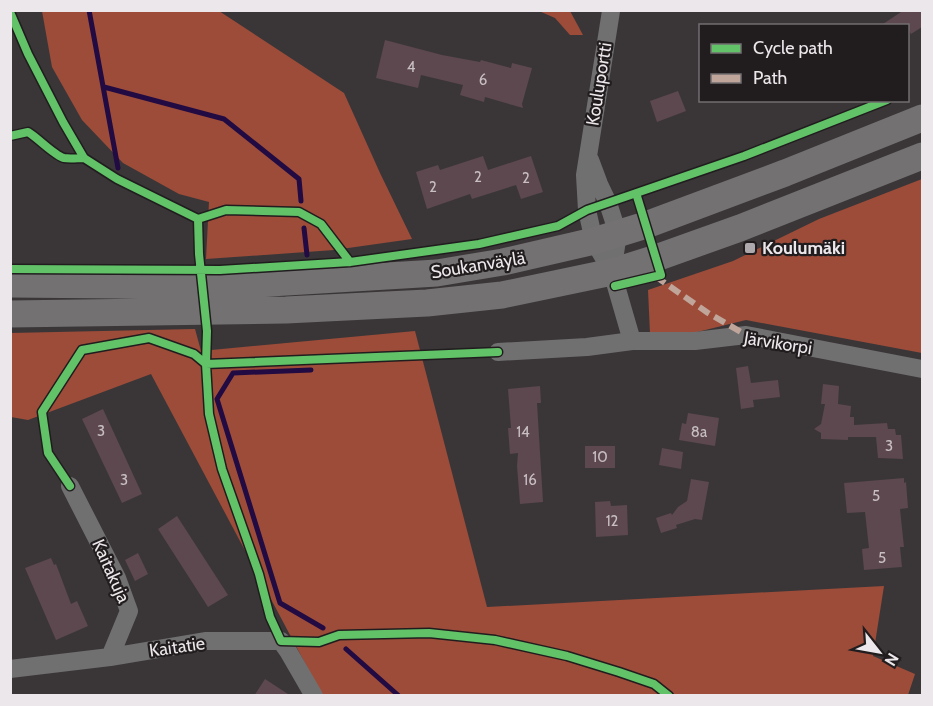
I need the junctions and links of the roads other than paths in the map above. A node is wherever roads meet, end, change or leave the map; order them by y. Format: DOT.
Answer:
graph roads {
  1 [pos="612,11"];
  2 [pos="922,118"];
  3 [pos="922,156"];
  4 [pos="589,157"];
  5 [pos="606,238"];
  6 [pos="612,272"];
  7 [pos="10,284"];
  8 [pos="10,314"];
  9 [pos="632,342"];
  10 [pos="498,352"];
  11 [pos="922,369"];
  12 [pos="70,486"];
  13 [pos="110,657"];
  14 [pos="10,669"];
  15 [pos="314,696"];
  1 -- 4 [label="street, Kouluportti"];
  2 -- 5 [label="main road, Soukanväylä"];
  3 -- 6 [label="main road, Soukanväylä"];
  4 -- 5 [label="street, Kouluportti"];
  4 -- 5 [label="street, Kouluportti"];
  5 -- 6 [label="street, Kouluportti"];
  5 -- 7 [label="main road, Soukanväylä"];
  6 -- 8 [label="main road, Soukanväylä"];
  6 -- 9 [label="street"];
  9 -- 10 [label="street, Järvikorpi"];
  9 -- 11 [label="street, Järvikorpi"];
  12 -- 13 [label="street, Kaitakuja"];
  13 -- 14 [label="street, Kaitatie"];
  13 -- 15 [label="street, Kaitatie"];
}
